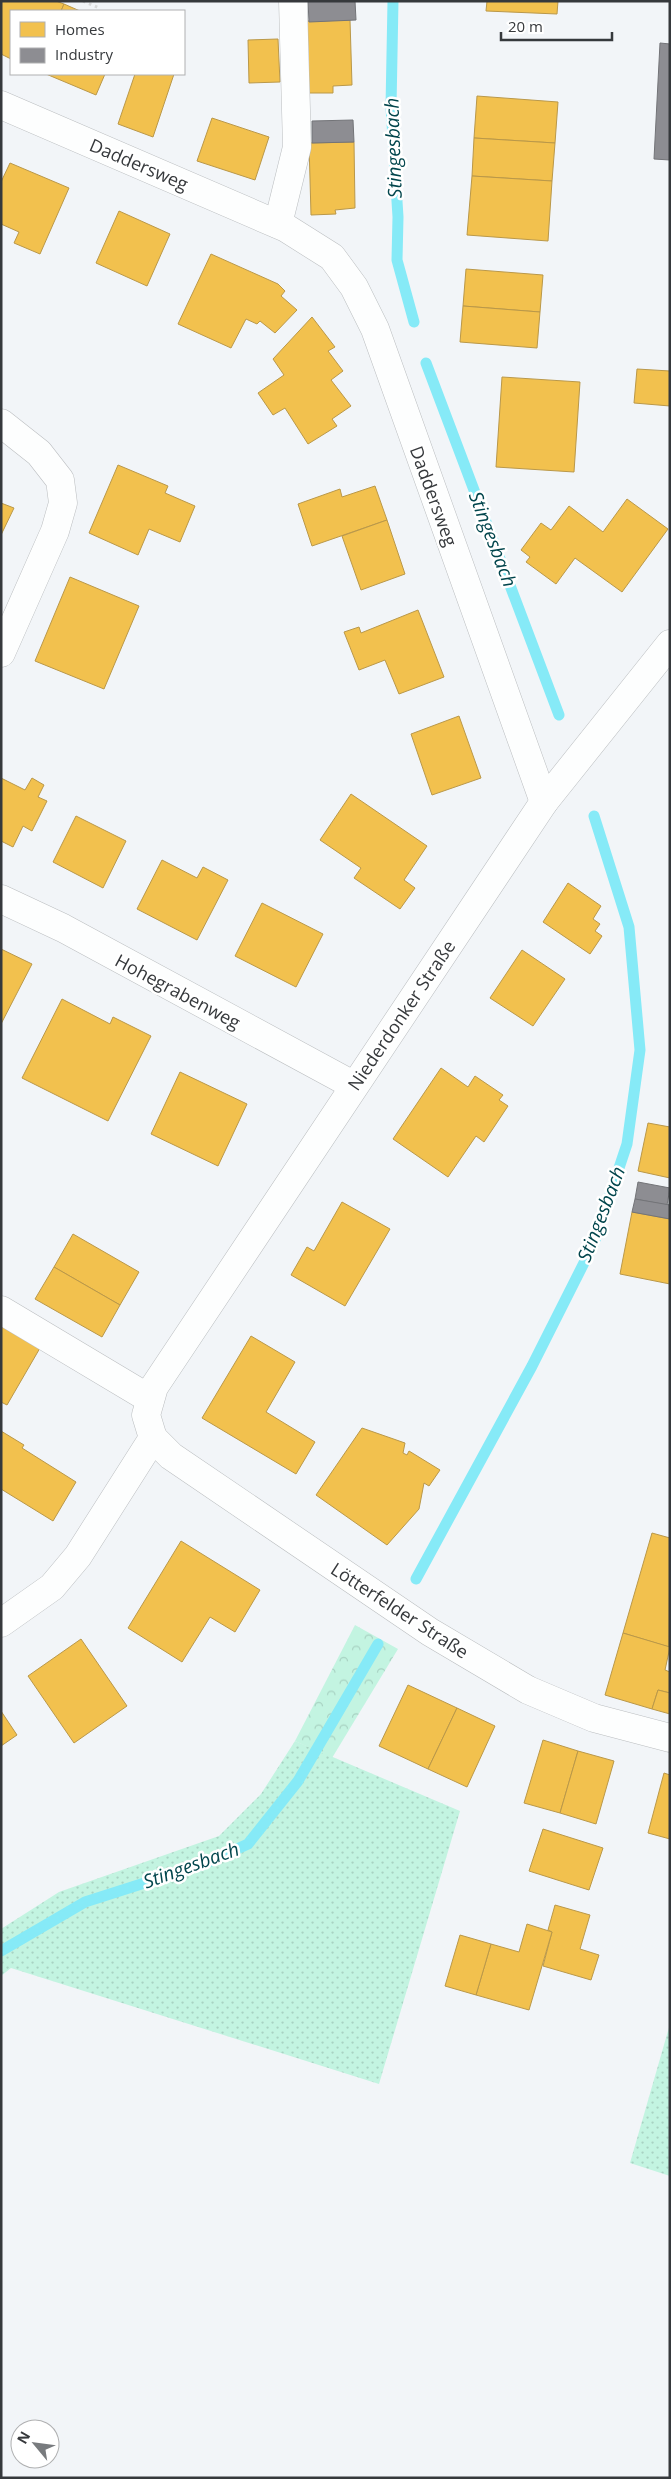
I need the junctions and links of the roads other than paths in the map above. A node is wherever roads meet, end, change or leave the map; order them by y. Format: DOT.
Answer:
graph roads {
  1 [pos="293,1"];
  2 [pos="1,105"];
  3 [pos="278,224"];
  4 [pos="1,423"];
  5 [pos="670,644"];
  6 [pos="1,653"];
  7 [pos="544,802"];
  8 [pos="1,899"];
  9 [pos="353,1086"];
  10 [pos="1,1310"];
  11 [pos="150,1399"];
  12 [pos="153,1438"];
  13 [pos="6,1611"];
  14 [pos="670,1738"];
  1 -- 3 [label="street"];
  2 -- 3 [label="street, Daddersweg"];
  3 -- 7 [label="street, Daddersweg"];
  4 -- 6 [label="street"];
  5 -- 7 [label="street, Niederdonker Straße"];
  7 -- 9 [label="street, Niederdonker Straße"];
  8 -- 9 [label="street, Hohegrabenweg"];
  9 -- 11 [label="street, Niederdonker Straße"];
  10 -- 11 [label="street"];
  11 -- 12 [label="street, Niederdonker Straße"];
  12 -- 13 [label="street"];
  12 -- 14 [label="street, Lötterfelder Straße"];
}
